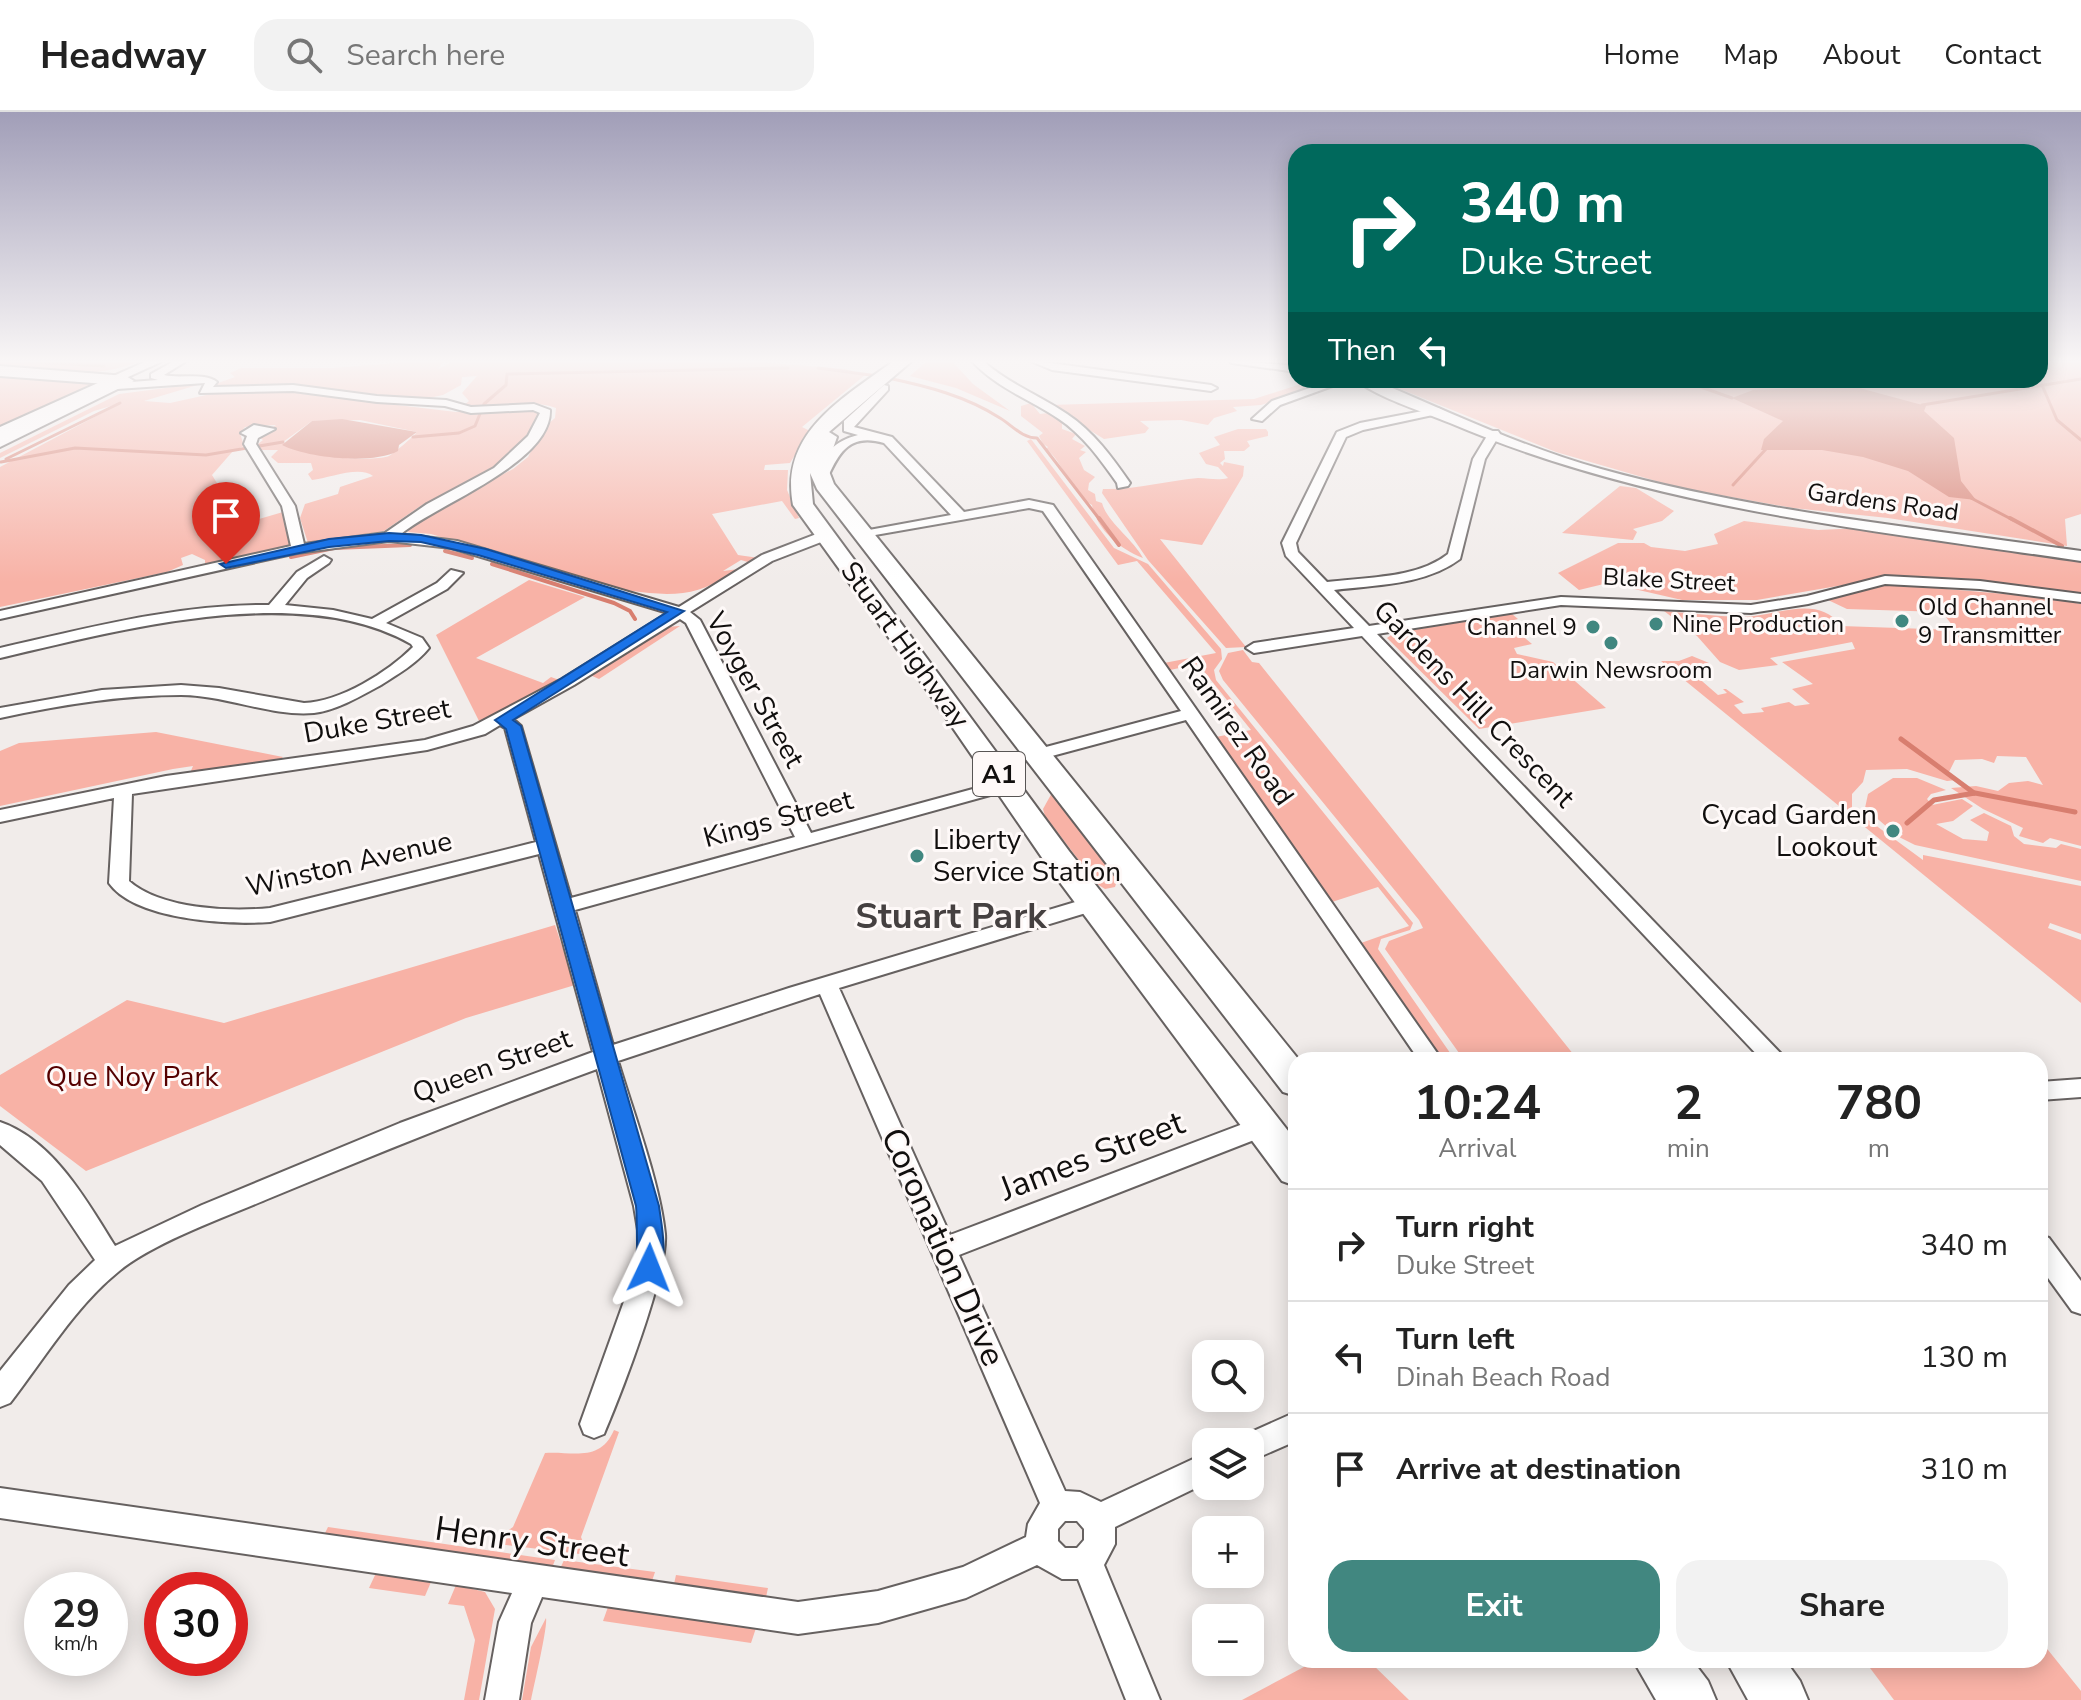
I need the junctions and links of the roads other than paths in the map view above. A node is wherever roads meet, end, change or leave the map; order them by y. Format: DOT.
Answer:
graph roads {
  1 [pos="535,434"];
  2 [pos="817,434"];
  3 [pos="830,434"];
  4 [pos="863,434"];
  5 [pos="1084,434"];
  6 [pos="1343,434"];
  7 [pos="1494,434"];
  8 [pos="253,435"];
  9 [pos="881,438"];
  10 [pos="824,485"];
  11 [pos="1122,485"];
  12 [pos="844,511"];
  13 [pos="960,516"];
  14 [pos="863,535"];
  15 [pos="389,537"];
  16 [pos="827,540"];
  17 [pos="298,549"];
  18 [pos="2081,556"];
  19 [pos="324,560"];
  20 [pos="456,573"];
  21 [pos="1323,587"];
  22 [pos="2081,598"];
  23 [pos="877,607"];
  24 [pos="272,611"];
  25 [pos="678,611"];
  26 [pos="0,615"];
  27 [pos="374,624"];
  28 [pos="1365,630"];
  29 [pos="1254,648"];
  30 [pos="0,653"];
  31 [pos="980,682"];
  32 [pos="941,691"];
  33 [pos="0,713"];
  34 [pos="1190,714"];
  35 [pos="503,720"];
  36 [pos="1037,755"];
  37 [pos="1006,785"];
  38 [pos="123,790"];
  39 [pos="0,816"];
  40 [pos="806,840"];
  41 [pos="546,846"];
  42 [pos="1142,889"];
  43 [pos="1092,904"];
  44 [pos="563,907"];
  45 [pos="827,986"];
  46 [pos="1425,1052"];
  47 [pos="1768,1052"];
  48 [pos="606,1057"];
  49 [pos="1288,1072"];
  50 [pos="2081,1088"];
  51 [pos="2048,1090"];
  52 [pos="1264,1126"];
  53 [pos="0,1132"];
  54 [pos="1288,1159"];
  55 [pos="944,1249"];
  56 [pos="2048,1257"];
  57 [pos="110,1262"];
  58 [pos="2081,1302"];
  59 [pos="0,1393"];
  60 [pos="594,1424"];
  61 [pos="1288,1430"];
  62 [pos="1264,1441"];
  63 [pos="1192,1475"];
  64 [pos="0,1503"];
  65 [pos="1057,1508"];
  66 [pos="1096,1520"];
  67 [pos="1044,1545"];
  68 [pos="1087,1561"];
  69 [pos="533,1581"];
  70 [pos="1665,1668"];
  71 [pos="1758,1668"];
  72 [pos="502,1700"];
  73 [pos="1143,1700"];
  74 [pos="1689,1700"];
  75 [pos="1781,1700"];
  1 -- 15 [label="street"];
  2 -- 16 [label="highway, Stuart Highway / A1"];
  3 -- 10 [label="highway, Stuart Highway / A1"];
  4 -- 9 [label="street"];
  5 -- 11 [label="street"];
  6 -- 21 [label="street, Gardens Hill Crescent"];
  7 -- 18 [label="street, Gardens Road"];
  7 -- 21 [label="street"];
  8 -- 17 [label="street"];
  9 -- 10 [label="street"];
  9 -- 13 [label="street"];
  10 -- 12 [label="highway, Stuart Highway / A1"];
  12 -- 14 [label="highway, Stuart Highway / A1"];
  12 -- 16 [label="highway"];
  13 -- 14 [label="street"];
  13 -- 34 [label="street, Ramirez Road"];
  14 -- 23 [label="highway"];
  14 -- 31 [label="highway, Stuart Highway / A1"];
  15 -- 17 [label="street"];
  15 -- 25 [label="street"];
  16 -- 23 [label="highway, Stuart Highway / A1"];
  16 -- 25 [label="street, Duke Street"];
  17 -- 26 [label="street"];
  19 -- 24 [label="street"];
  20 -- 27 [label="street"];
  21 -- 28 [label="street, Gardens Hill Crescent"];
  22 -- 28 [label="street, Blake Street"];
  23 -- 32 [label="highway, Stuart Highway / A1"];
  24 -- 27 [label="street"];
  24 -- 30 [label="street"];
  25 -- 35 [label="street, Duke Street"];
  25 -- 40 [label="street, Voyger Street"];
  27 -- 33 [label="street"];
  28 -- 29 [label="street, Blake Street"];
  28 -- 47 [label="street, Gardens Hill Crescent"];
  31 -- 32 [label="highway"];
  31 -- 36 [label="highway, Stuart Highway / A1"];
  32 -- 37 [label="highway, Stuart Highway / A1"];
  34 -- 36 [label="street"];
  34 -- 46 [label="street, Ramirez Road"];
  35 -- 38 [label="street, Duke Street"];
  35 -- 41 [label="street"];
  36 -- 42 [label="highway, Stuart Highway / A1"];
  37 -- 40 [label="street, Kings Street"];
  37 -- 43 [label="highway, Stuart Highway / A1"];
  38 -- 39 [label="street, Duke Street"];
  38 -- 41 [label="street, Winston Avenue"];
  40 -- 44 [label="street, Kings Street"];
  41 -- 44 [label="street"];
  42 -- 43 [label="highway"];
  42 -- 49 [label="highway, Stuart Highway / A1"];
  43 -- 45 [label="street, Queen Street"];
  43 -- 52 [label="highway, Stuart Highway / A1"];
  44 -- 48 [label="street"];
  45 -- 48 [label="street, Queen Street"];
  45 -- 55 [label="street, Coronation Drive"];
  48 -- 57 [label="street, Queen Street"];
  48 -- 60 [label="street"];
  50 -- 51 [label="street"];
  52 -- 54 [label="highway, Stuart Highway / A1"];
  52 -- 55 [label="street, James Street"];
  53 -- 57 [label="street"];
  55 -- 65 [label="street, Coronation Drive"];
  56 -- 58 [label="street"];
  57 -- 59 [label="street, Queen Street"];
  61 -- 62 [label="street"];
  63 -- 66 [label="street"];
  64 -- 69 [label="street, Henry Street"];
  65 -- 66 [label="street"];
  65 -- 67 [label="street"];
  66 -- 68 [label="street"];
  67 -- 68 [label="street"];
  67 -- 69 [label="street, Henry Street"];
  68 -- 73 [label="street"];
  69 -- 72 [label="street"];
  70 -- 74 [label="highway"];
  71 -- 75 [label="highway"];
}
